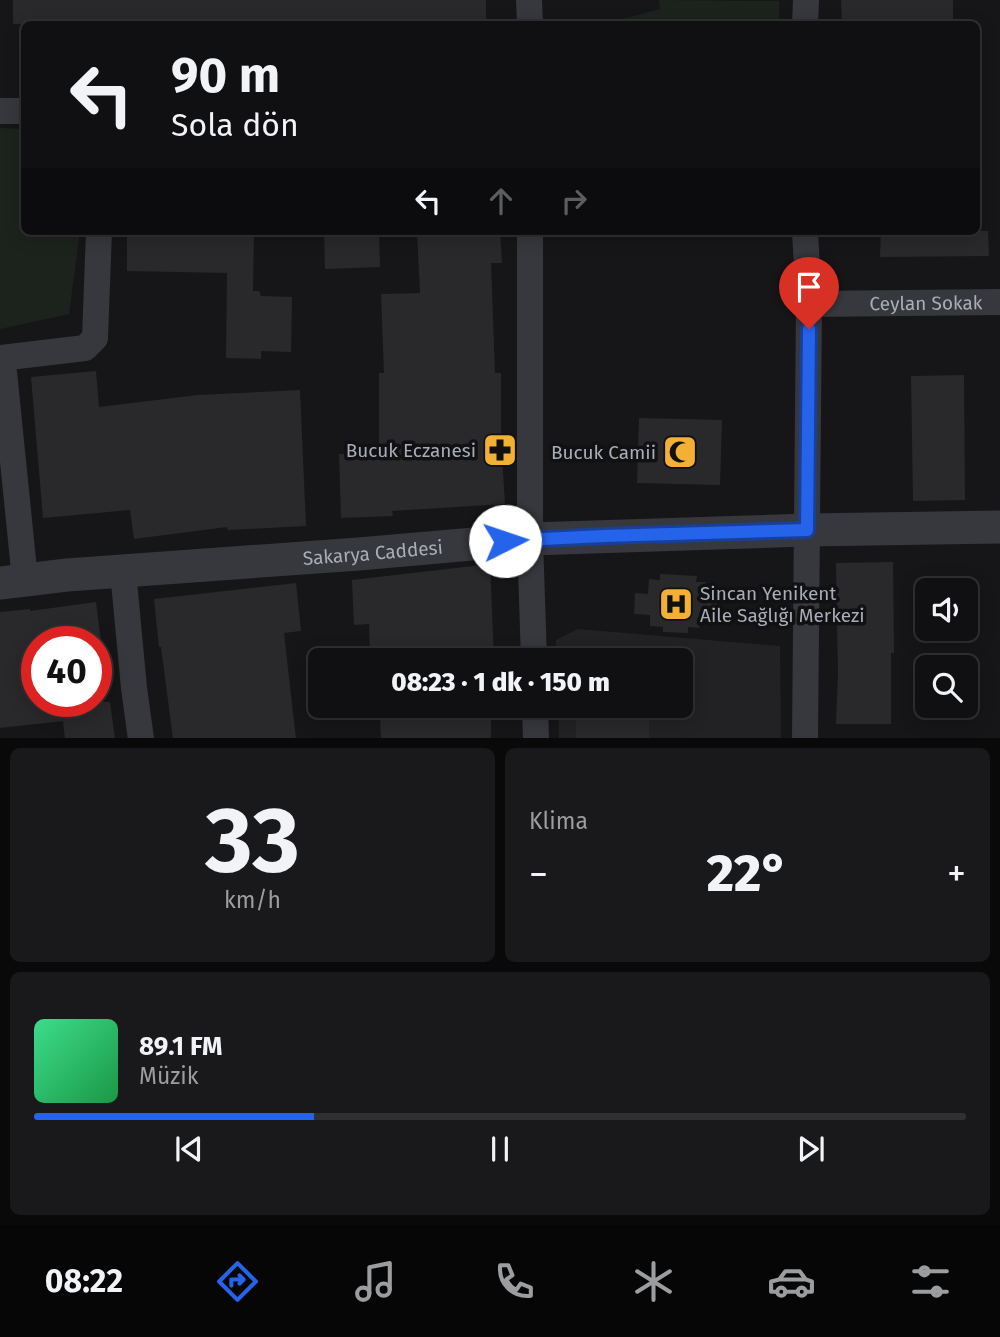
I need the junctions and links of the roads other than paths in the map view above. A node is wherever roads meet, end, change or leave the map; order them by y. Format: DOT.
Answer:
graph roads {
  1 [pos="529,0"];
  2 [pos="806,0"];
  3 [pos="530,21"];
  4 [pos="805,21"];
  5 [pos="0,111"];
  6 [pos="21,111"];
  7 [pos="99,235"];
  8 [pos="530,235"];
  9 [pos="805,235"];
  10 [pos="1000,302"];
  11 [pos="809,304"];
  12 [pos="0,358"];
  13 [pos="0,368"];
  14 [pos="1000,527"];
  15 [pos="807,530"];
  16 [pos="530,539"];
  17 [pos="123,571"];
  18 [pos="13,581"];
  19 [pos="534,648"];
  20 [pos="536,718"];
  21 [pos="141,738"];
  22 [pos="536,738"];
  23 [pos="804,738"];
  1 -- 3 [label="street"];
  2 -- 4 [label="street"];
  5 -- 6 [label="street"];
  7 -- 12 [label="street"];
  8 -- 16 [label="street"];
  9 -- 11 [label="street"];
  10 -- 11 [label="street, Ceylan Sokak"];
  11 -- 15 [label="street"];
  13 -- 18 [label="street"];
  14 -- 15 [label="street, Sakarya Caddesi"];
  15 -- 16 [label="street, Sakarya Caddesi"];
  15 -- 23 [label="street"];
  16 -- 17 [label="street, Sakarya Caddesi"];
  16 -- 19 [label="street"];
  17 -- 18 [label="street, Sakarya Caddesi"];
  17 -- 21 [label="street"];
  20 -- 22 [label="street"];
}
